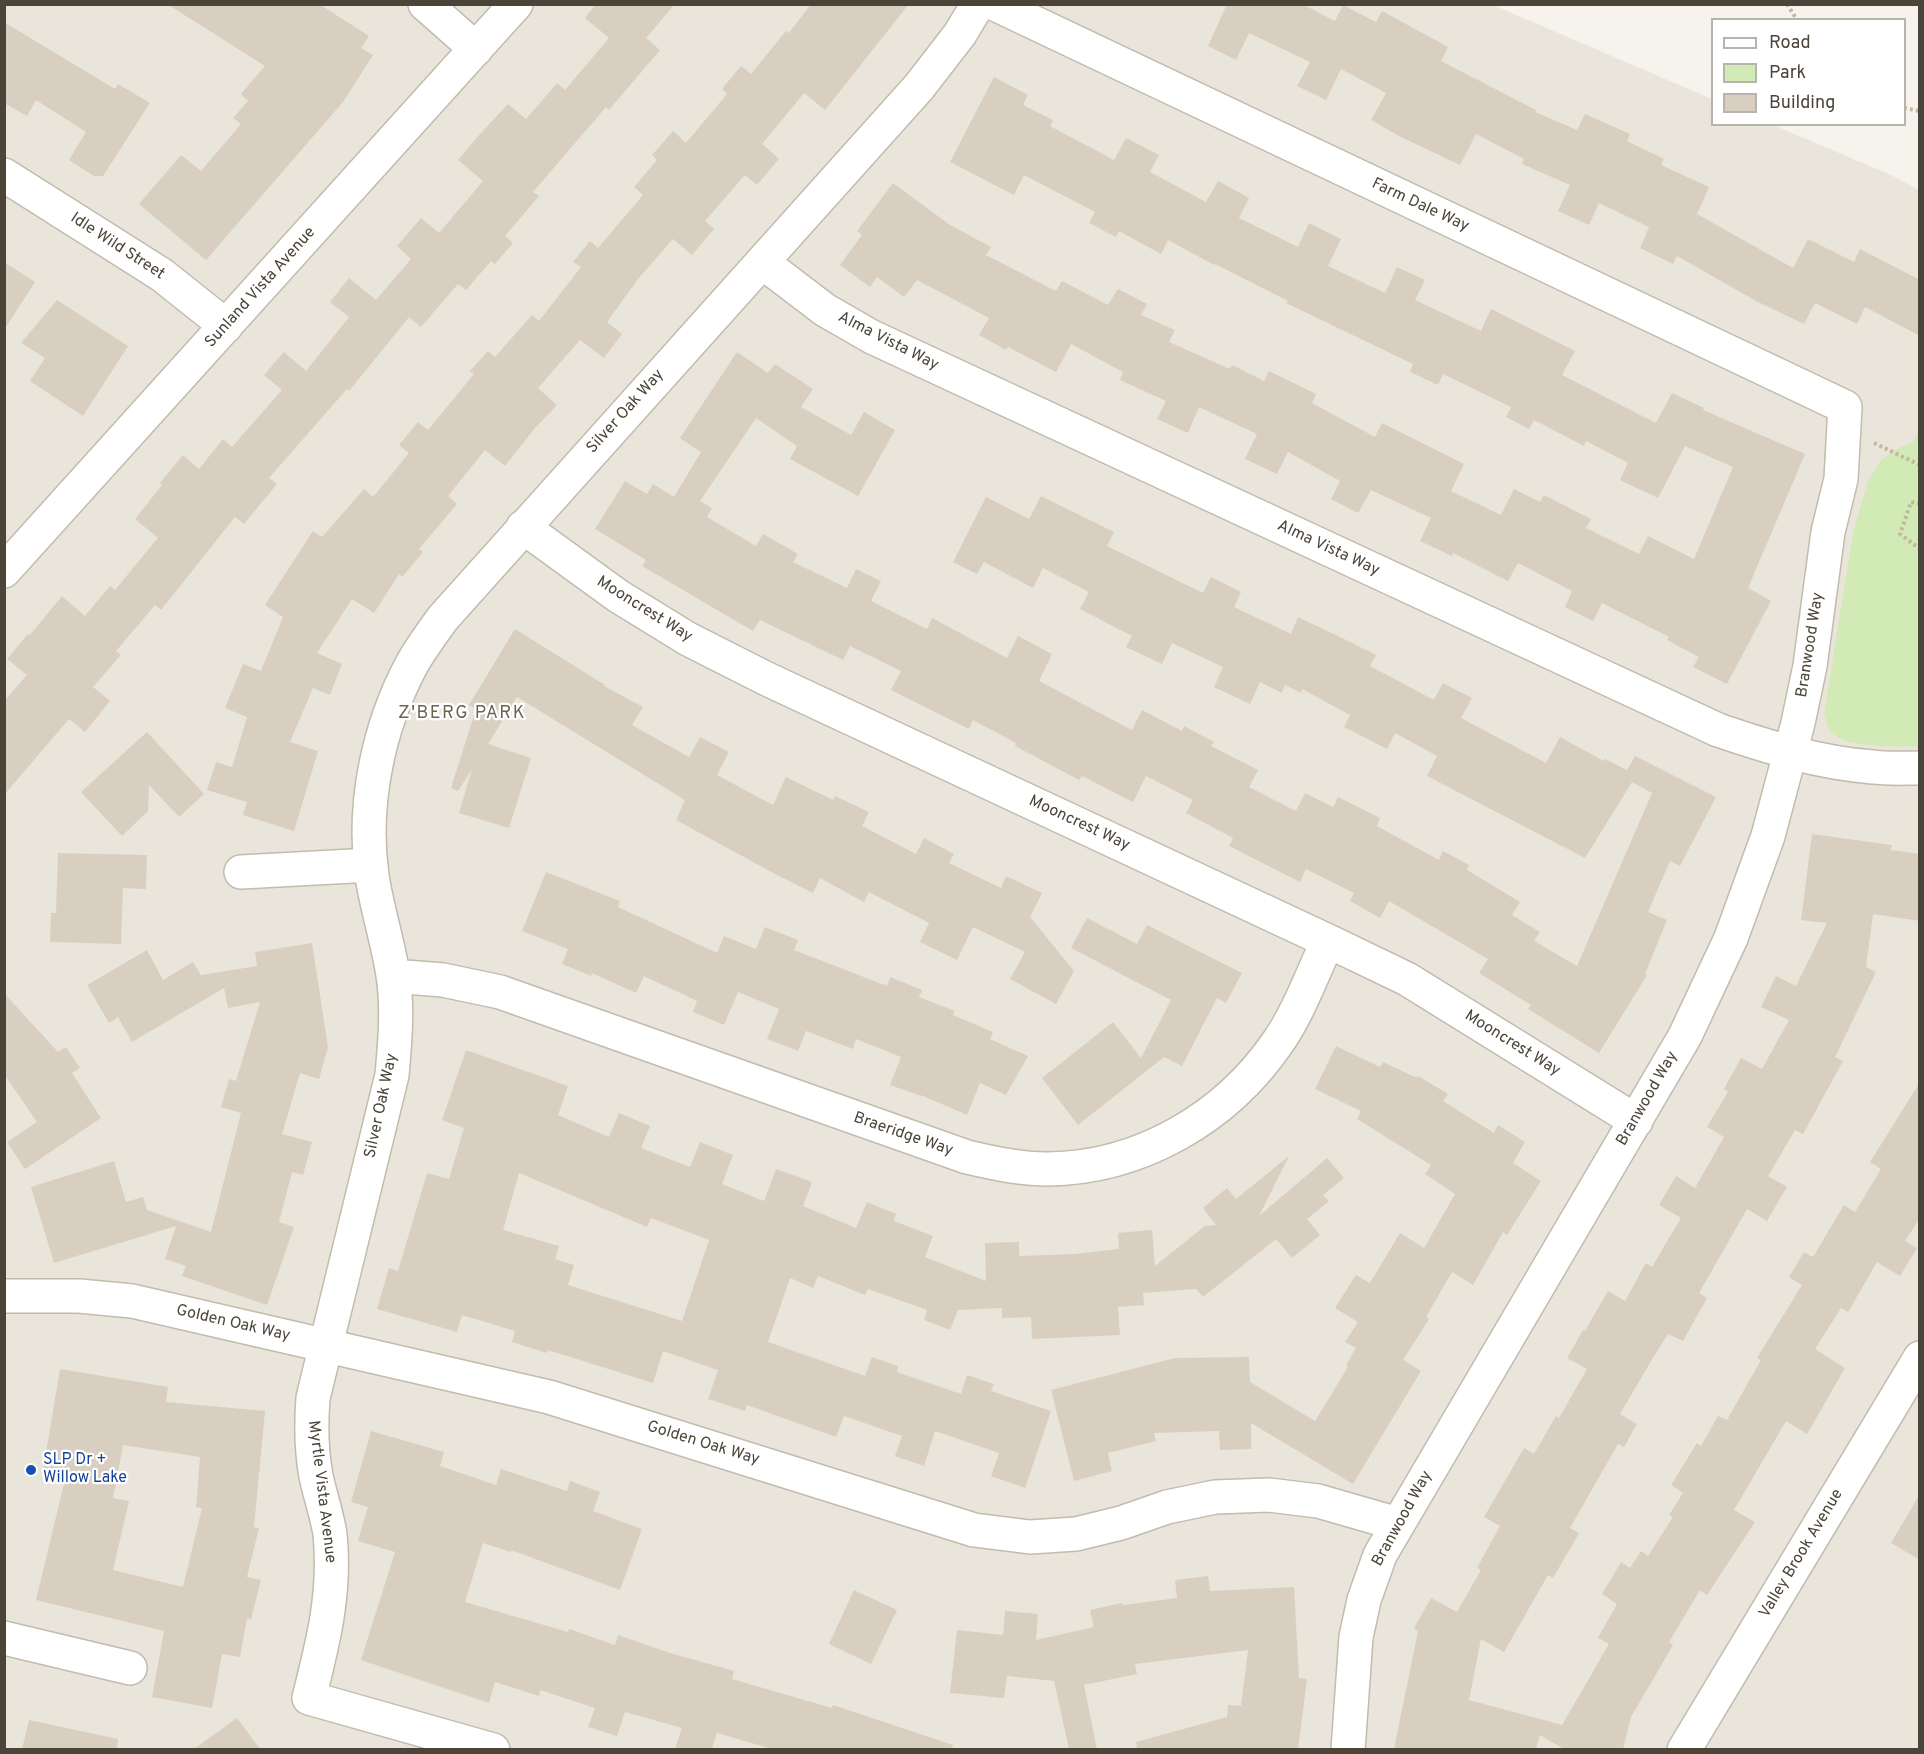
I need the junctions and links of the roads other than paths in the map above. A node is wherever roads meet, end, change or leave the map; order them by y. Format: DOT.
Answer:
graph roads {
  1 [pos="425,4"];
  2 [pos="516,4"];
  3 [pos="978,4"];
  4 [pos="995,4"];
  5 [pos="476,49"];
  6 [pos="4,175"];
  7 [pos="762,262"];
  8 [pos="226,326"];
  9 [pos="1844,417"];
  10 [pos="523,527"];
  11 [pos="4,571"];
  12 [pos="1791,753"];
  13 [pos="1920,768"];
  14 [pos="371,865"];
  15 [pos="241,872"];
  16 [pos="1328,941"];
  17 [pos="393,975"];
  18 [pos="1636,1121"];
  19 [pos="4,1296"];
  20 [pos="324,1345"];
  21 [pos="1920,1358"];
  22 [pos="1398,1524"];
  23 [pos="4,1638"];
  24 [pos="130,1668"];
  25 [pos="493,1749"];
  26 [pos="1348,1749"];
  27 [pos="1684,1749"];
  1 -- 5 [label="street"];
  2 -- 5 [label="street, Sunland Vista Avenue"];
  3 -- 7 [label="street, Silver Oak Way"];
  4 -- 9 [label="street, Farm Dale Way"];
  5 -- 8 [label="street, Sunland Vista Avenue"];
  6 -- 8 [label="street, Idle Wild Street"];
  7 -- 10 [label="street, Silver Oak Way"];
  7 -- 12 [label="street, Alma Vista Way"];
  8 -- 11 [label="street, Sunland Vista Avenue"];
  9 -- 12 [label="street, Branwood Way"];
  10 -- 14 [label="street, Silver Oak Way"];
  10 -- 16 [label="street, Mooncrest Way"];
  12 -- 13 [label="street, Alma Vista Way"];
  12 -- 18 [label="street, Branwood Way"];
  14 -- 15 [label="street"];
  14 -- 17 [label="street, Silver Oak Way"];
  16 -- 17 [label="street, Braeridge Way"];
  16 -- 18 [label="street, Mooncrest Way"];
  17 -- 20 [label="street, Silver Oak Way"];
  18 -- 22 [label="street, Branwood Way"];
  19 -- 20 [label="street, Golden Oak Way"];
  20 -- 22 [label="street, Golden Oak Way"];
  20 -- 25 [label="street, Myrtle Vista Avenue"];
  21 -- 27 [label="street, Valley Brook Avenue"];
  22 -- 26 [label="street, Branwood Way"];
  23 -- 24 [label="street"];
}
